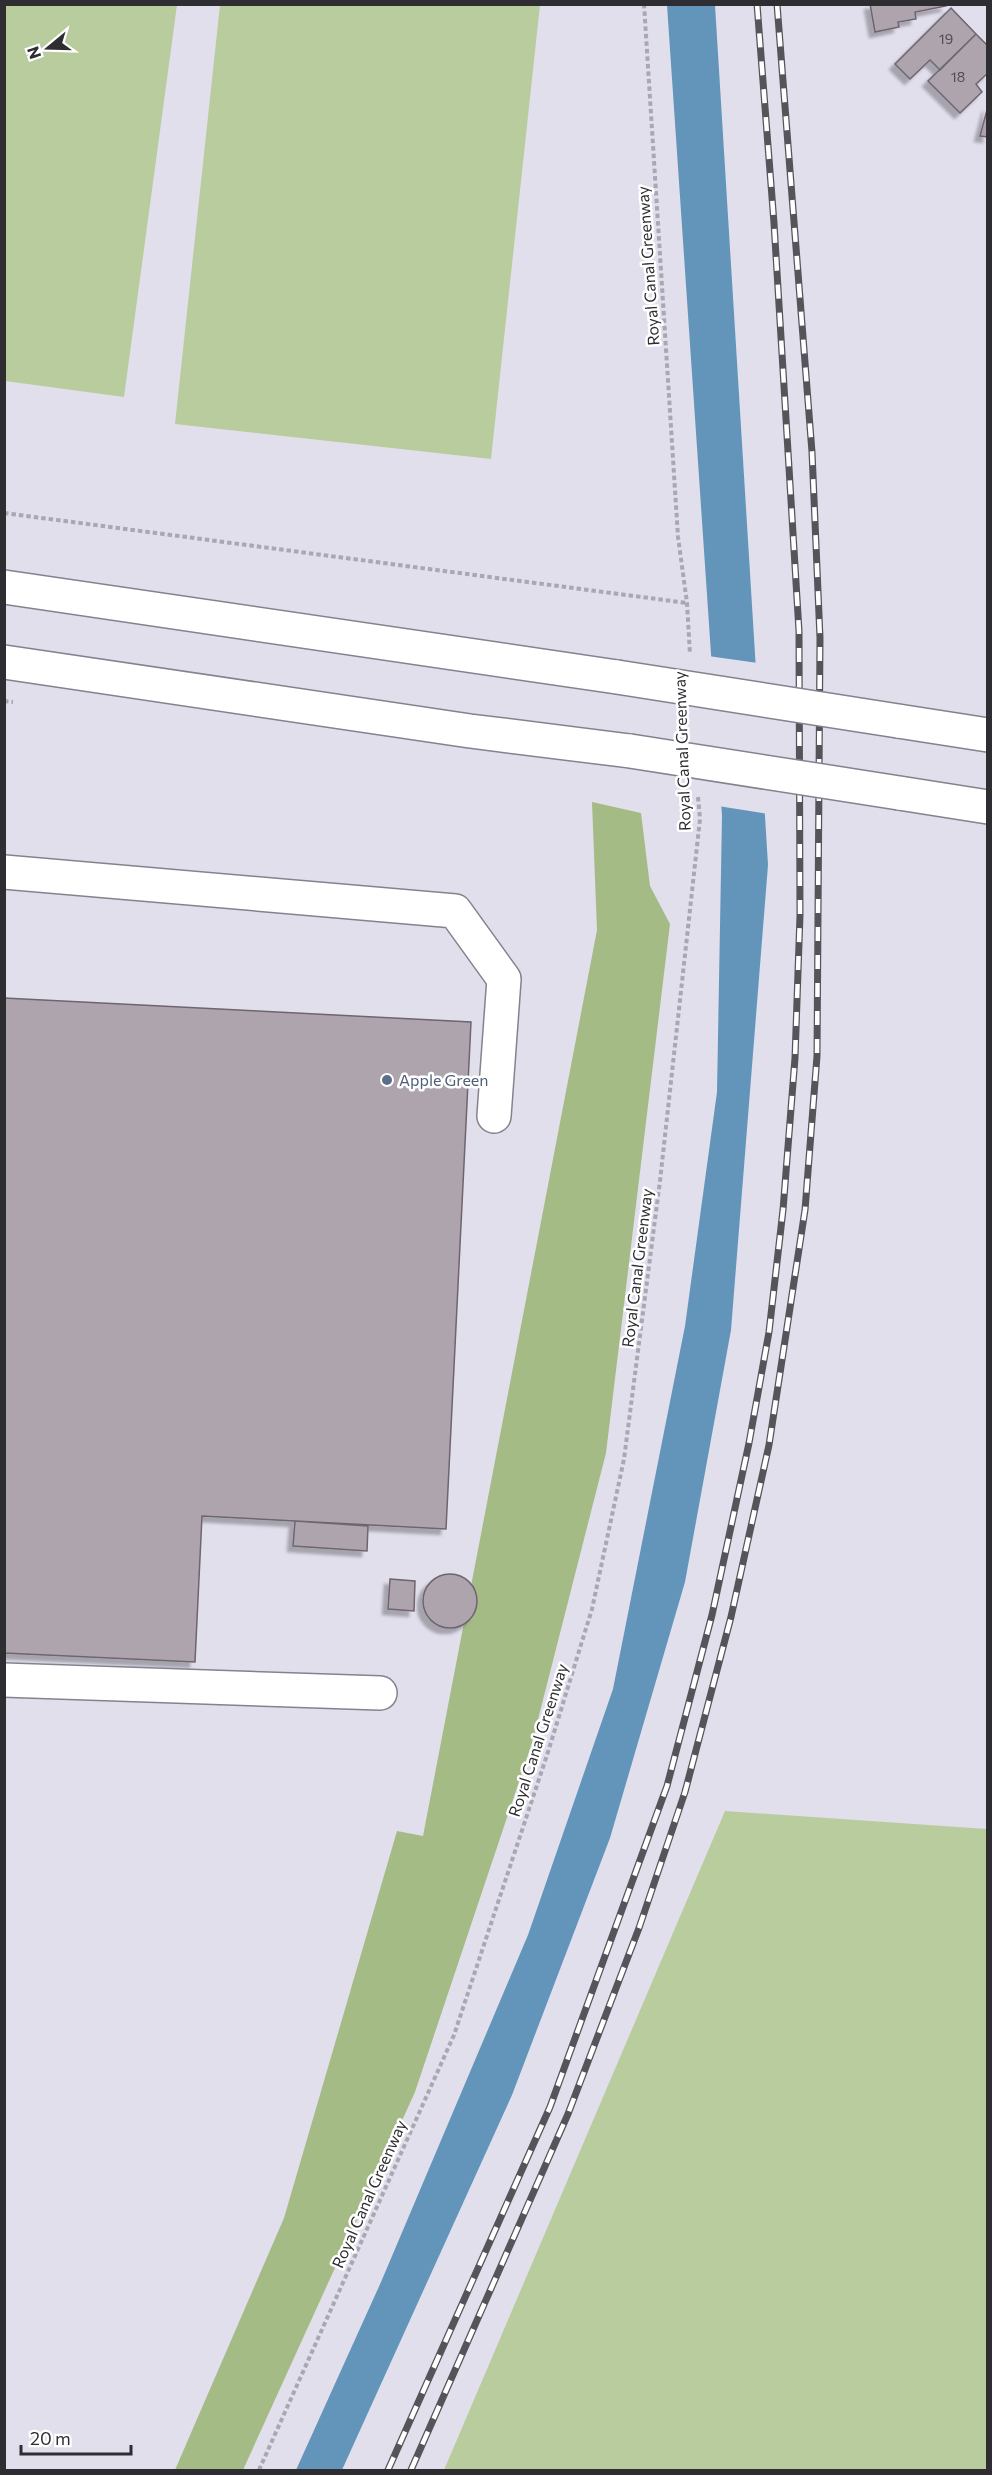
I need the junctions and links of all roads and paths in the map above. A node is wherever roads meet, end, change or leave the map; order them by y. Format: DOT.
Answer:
graph roads {
  1 [pos="644,4"];
  2 [pos="4,513"];
  3 [pos="4,588"];
  4 [pos="687,603"];
  5 [pos="690,660"];
  6 [pos="4,662"];
  7 [pos="987,735"];
  8 [pos="698,785"];
  9 [pos="987,807"];
  10 [pos="4,872"];
  11 [pos="494,1116"];
  12 [pos="4,1680"];
  13 [pos="380,1694"];
  14 [pos="259,2470"];
  1 -- 4 [label="path, Royal Canal Greenway"];
  2 -- 4 [label="path"];
  3 -- 7 [label="main road, bridge"];
  4 -- 5 [label="path, Royal Canal Greenway"];
  6 -- 9 [label="main road, bridge"];
  8 -- 14 [label="path, Royal Canal Greenway"];
  10 -- 11 [label="main road"];
  12 -- 13 [label="main road"];
}
